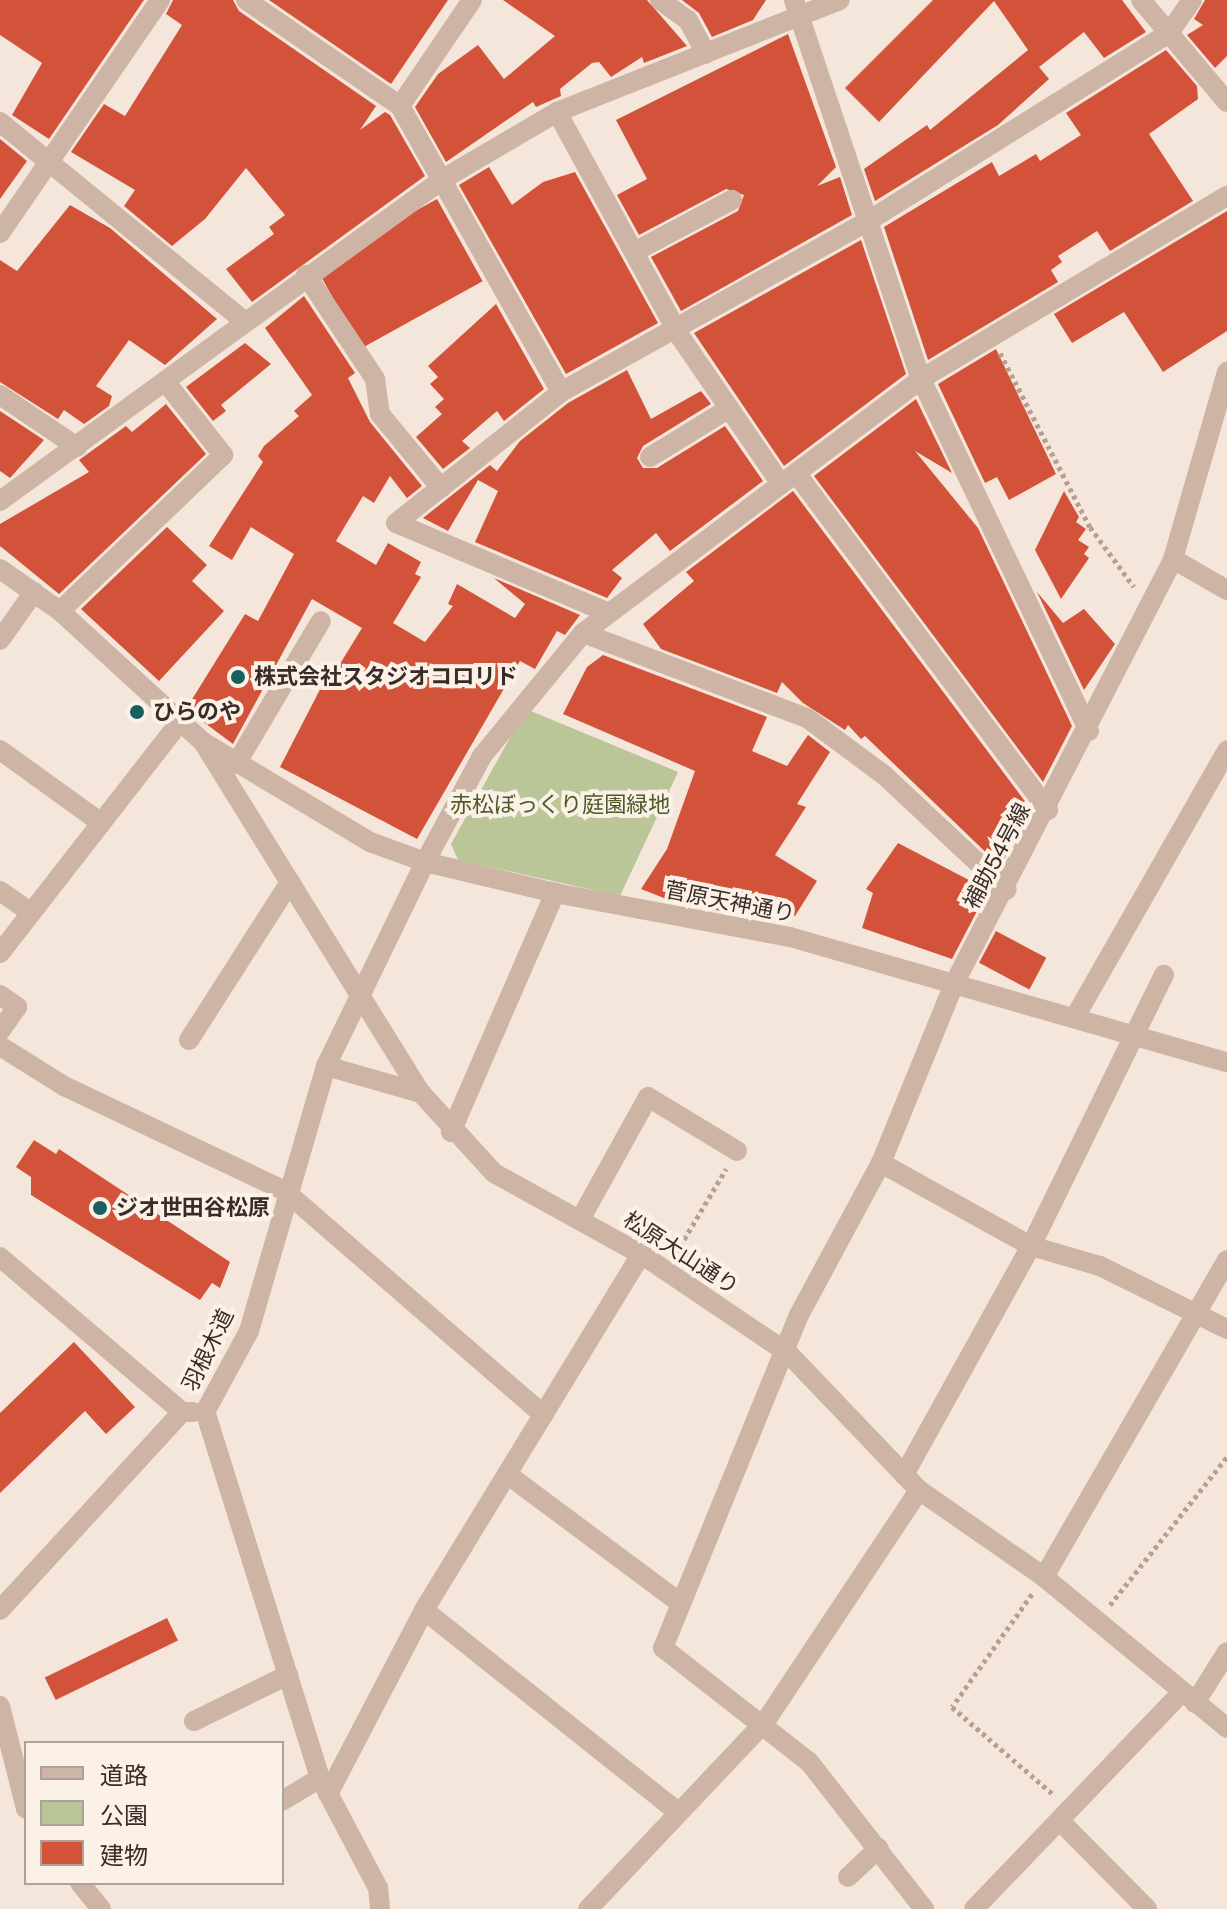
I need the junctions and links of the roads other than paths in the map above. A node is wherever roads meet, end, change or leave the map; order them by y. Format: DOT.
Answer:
graph roads {
  1 [pos="160,0"];
  2 [pos="246,0"];
  3 [pos="472,0"];
  4 [pos="660,0"];
  5 [pos="840,0"];
  6 [pos="1141,0"];
  7 [pos="1192,0"];
  8 [pos="797,8"];
  9 [pos="1169,33"];
  10 [pos="706,54"];
  11 [pos="1227,102"];
  12 [pos="400,106"];
  13 [pos="557,112"];
  14 [pos="0,122"];
  15 [pos="49,162"];
  16 [pos="443,179"];
  17 [pos="1227,196"];
  18 [pos="732,200"];
  19 [pos="865,223"];
  20 [pos="0,233"];
  21 [pos="634,252"];
  22 [pos="306,275"];
  23 [pos="243,320"];
  24 [pos="674,325"];
  25 [pos="1227,372"];
  26 [pos="921,379"];
  27 [pos="165,381"];
  28 [pos="561,392"];
  29 [pos="0,395"];
  30 [pos="728,409"];
  31 [pos="77,447"];
  32 [pos="650,457"];
  33 [pos="788,478"];
  34 [pos="441,488"];
  35 [pos="0,501"];
  36 [pos="1173,559"];
  37 [pos="0,569"];
  38 [pos="1227,590"];
  39 [pos="34,592"];
  40 [pos="60,611"];
  41 [pos="609,613"];
  42 [pos="321,621"];
  43 [pos="583,633"];
  44 [pos="0,640"];
  45 [pos="179,723"];
  46 [pos="1089,731"];
  47 [pos="203,742"];
  48 [pos="0,750"];
  49 [pos="1227,750"];
  50 [pos="236,764"];
  51 [pos="1048,810"];
  52 [pos="100,822"];
  53 [pos="425,862"];
  54 [pos="290,882"];
  55 [pos="1007,890"];
  56 [pos="0,891"];
  57 [pos="555,893"];
  58 [pos="31,913"];
  59 [pos="0,953"];
  60 [pos="1164,975"];
  61 [pos="955,982"];
  62 [pos="361,992"];
  63 [pos="8,1001"];
  64 [pos="1075,1017"];
  65 [pos="0,1031"];
  66 [pos="1131,1032"];
  67 [pos="189,1040"];
  68 [pos="0,1046"];
  69 [pos="1227,1062"];
  70 [pos="326,1066"];
  71 [pos="421,1093"];
  72 [pos="451,1132"];
  73 [pos="737,1151"];
  74 [pos="881,1163"];
  75 [pos="285,1191"];
  76 [pos="581,1218"];
  77 [pos="1031,1246"];
  78 [pos="641,1254"];
  79 [pos="0,1257"];
  80 [pos="1227,1260"];
  81 [pos="10,1276"];
  82 [pos="1198,1312"];
  83 [pos="1227,1329"];
  84 [pos="788,1353"];
  85 [pos="182,1412"];
  86 [pos="205,1412"];
  87 [pos="544,1415"];
  88 [pos="507,1474"];
  89 [pos="904,1475"];
  90 [pos="919,1490"];
  91 [pos="1044,1577"];
  92 [pos="679,1602"];
  93 [pos="0,1610"];
  94 [pos="424,1610"];
  95 [pos="1227,1652"];
  96 [pos="288,1675"];
  97 [pos="1188,1698"];
  98 [pos="0,1706"];
  99 [pos="194,1721"];
  100 [pos="765,1722"];
  101 [pos="1227,1728"];
  102 [pos="324,1786"];
  103 [pos="284,1800"];
  104 [pos="24,1801"];
  105 [pos="677,1811"];
  106 [pos="1065,1816"];
  107 [pos="879,1848"];
  108 [pos="848,1877"];
  109 [pos="81,1885"];
  110 [pos="95,1907"];
  111 [pos="380,1909"];
  112 [pos="588,1909"];
  113 [pos="924,1909"];
  114 [pos="974,1909"];
  115 [pos="1147,1909"];
  1 -- 15 [label="street"];
  2 -- 12 [label="street"];
  3 -- 12 [label="street"];
  4 -- 10 [label="street"];
  5 -- 8 [label="street"];
  6 -- 9 [label="street"];
  7 -- 9 [label="street"];
  8 -- 10 [label="street"];
  8 -- 19 [label="street"];
  9 -- 11 [label="street"];
  9 -- 19 [label="street"];
  10 -- 13 [label="street"];
  12 -- 16 [label="street"];
  13 -- 16 [label="street"];
  13 -- 21 [label="street"];
  14 -- 15 [label="street"];
  15 -- 20 [label="street"];
  15 -- 23 [label="street"];
  16 -- 22 [label="street"];
  16 -- 28 [label="street"];
  17 -- 26 [label="street, 羽根木道"];
  18 -- 21 [label="street"];
  19 -- 24 [label="street"];
  19 -- 26 [label="street"];
  21 -- 24 [label="street"];
  22 -- 23 [label="street"];
  22 -- 34 [label="street"];
  23 -- 27 [label="street"];
  24 -- 28 [label="street"];
  24 -- 30 [label="street"];
  25 -- 36 [label="street, 補助54号線"];
  26 -- 33 [label="street, 羽根木道"];
  26 -- 46 [label="street"];
  27 -- 31 [label="street"];
  27 -- 40 [label="street"];
  28 -- 34 [label="street"];
  29 -- 31 [label="street"];
  30 -- 32 [label="street"];
  30 -- 33 [label="street"];
  31 -- 35 [label="street"];
  33 -- 41 [label="street, 羽根木道"];
  33 -- 51 [label="street"];
  34 -- 41 [label="street"];
  36 -- 38 [label="street"];
  36 -- 46 [label="street, 補助54号線"];
  37 -- 39 [label="street, 菅原天神通り"];
  39 -- 40 [label="street, 菅原天神通り"];
  39 -- 44 [label="street"];
  40 -- 45 [label="street, 菅原天神通り"];
  41 -- 43 [label="street, 羽根木道"];
  42 -- 50 [label="street"];
  43 -- 53 [label="street, 羽根木道"];
  43 -- 55 [label="street"];
  45 -- 47 [label="street, 菅原天神通り"];
  45 -- 52 [label="street"];
  46 -- 51 [label="street, 補助54号線"];
  47 -- 50 [label="street, 菅原天神通り"];
  47 -- 54 [label="street, 松原大山通り"];
  48 -- 52 [label="street"];
  49 -- 64 [label="street"];
  50 -- 53 [label="street, 菅原天神通り"];
  51 -- 55 [label="street, 補助54号線"];
  52 -- 58 [label="street"];
  53 -- 57 [label="street, 菅原天神通り"];
  53 -- 62 [label="street, 羽根木道"];
  54 -- 62 [label="street, 松原大山通り"];
  54 -- 67 [label="street"];
  55 -- 61 [label="street, 補助54号線"];
  56 -- 58 [label="street"];
  57 -- 61 [label="street, 菅原天神通り"];
  57 -- 72 [label="street"];
  58 -- 59 [label="street"];
  60 -- 66 [label="street"];
  61 -- 64 [label="street, 菅原天神通り"];
  61 -- 74 [label="street, 補助54号線"];
  62 -- 70 [label="street, 羽根木道"];
  62 -- 71 [label="street, 松原大山通り"];
  63 -- 65 [label="street"];
  64 -- 66 [label="street, 菅原天神通り"];
  66 -- 69 [label="street, 菅原天神通り"];
  66 -- 77 [label="street"];
  68 -- 75 [label="street"];
  70 -- 71 [label="street"];
  70 -- 75 [label="street, 羽根木道"];
  71 -- 72 [label="street, 松原大山通り"];
  72 -- 76 [label="street, 松原大山通り"];
  73 -- 76 [label="street"];
  74 -- 77 [label="street"];
  74 -- 84 [label="street, 補助54号線"];
  75 -- 86 [label="street, 羽根木道"];
  75 -- 87 [label="street"];
  76 -- 78 [label="street, 松原大山通り"];
  77 -- 82 [label="street"];
  77 -- 89 [label="street"];
  78 -- 84 [label="street, 松原大山通り"];
  78 -- 87 [label="street"];
  79 -- 81 [label="street"];
  80 -- 82 [label="street"];
  81 -- 85 [label="street"];
  82 -- 83 [label="street"];
  82 -- 91 [label="street"];
  84 -- 89 [label="street, 松原大山通り"];
  84 -- 92 [label="street, 補助54号線"];
  85 -- 86 [label="street"];
  85 -- 93 [label="street"];
  86 -- 96 [label="street, 羽根木道"];
  87 -- 88 [label="street"];
  88 -- 92 [label="street"];
  88 -- 94 [label="street"];
  89 -- 90 [label="street, 松原大山通り"];
  90 -- 91 [label="street, 松原大山通り"];
  90 -- 100 [label="street"];
  91 -- 97 [label="street, 松原大山通り"];
  92 -- 100 [label="street, 補助54号線"];
  94 -- 102 [label="street"];
  94 -- 105 [label="street"];
  95 -- 97 [label="street"];
  96 -- 99 [label="street"];
  96 -- 102 [label="street, 羽根木道"];
  97 -- 101 [label="street, 松原大山通り"];
  97 -- 106 [label="street"];
  98 -- 104 [label="street"];
  100 -- 105 [label="street"];
  100 -- 107 [label="street"];
  102 -- 103 [label="street"];
  102 -- 111 [label="street, 羽根木道"];
  105 -- 112 [label="street"];
  106 -- 114 [label="street"];
  106 -- 115 [label="street"];
  107 -- 108 [label="street"];
  107 -- 113 [label="street"];
  109 -- 110 [label="street"];
}
